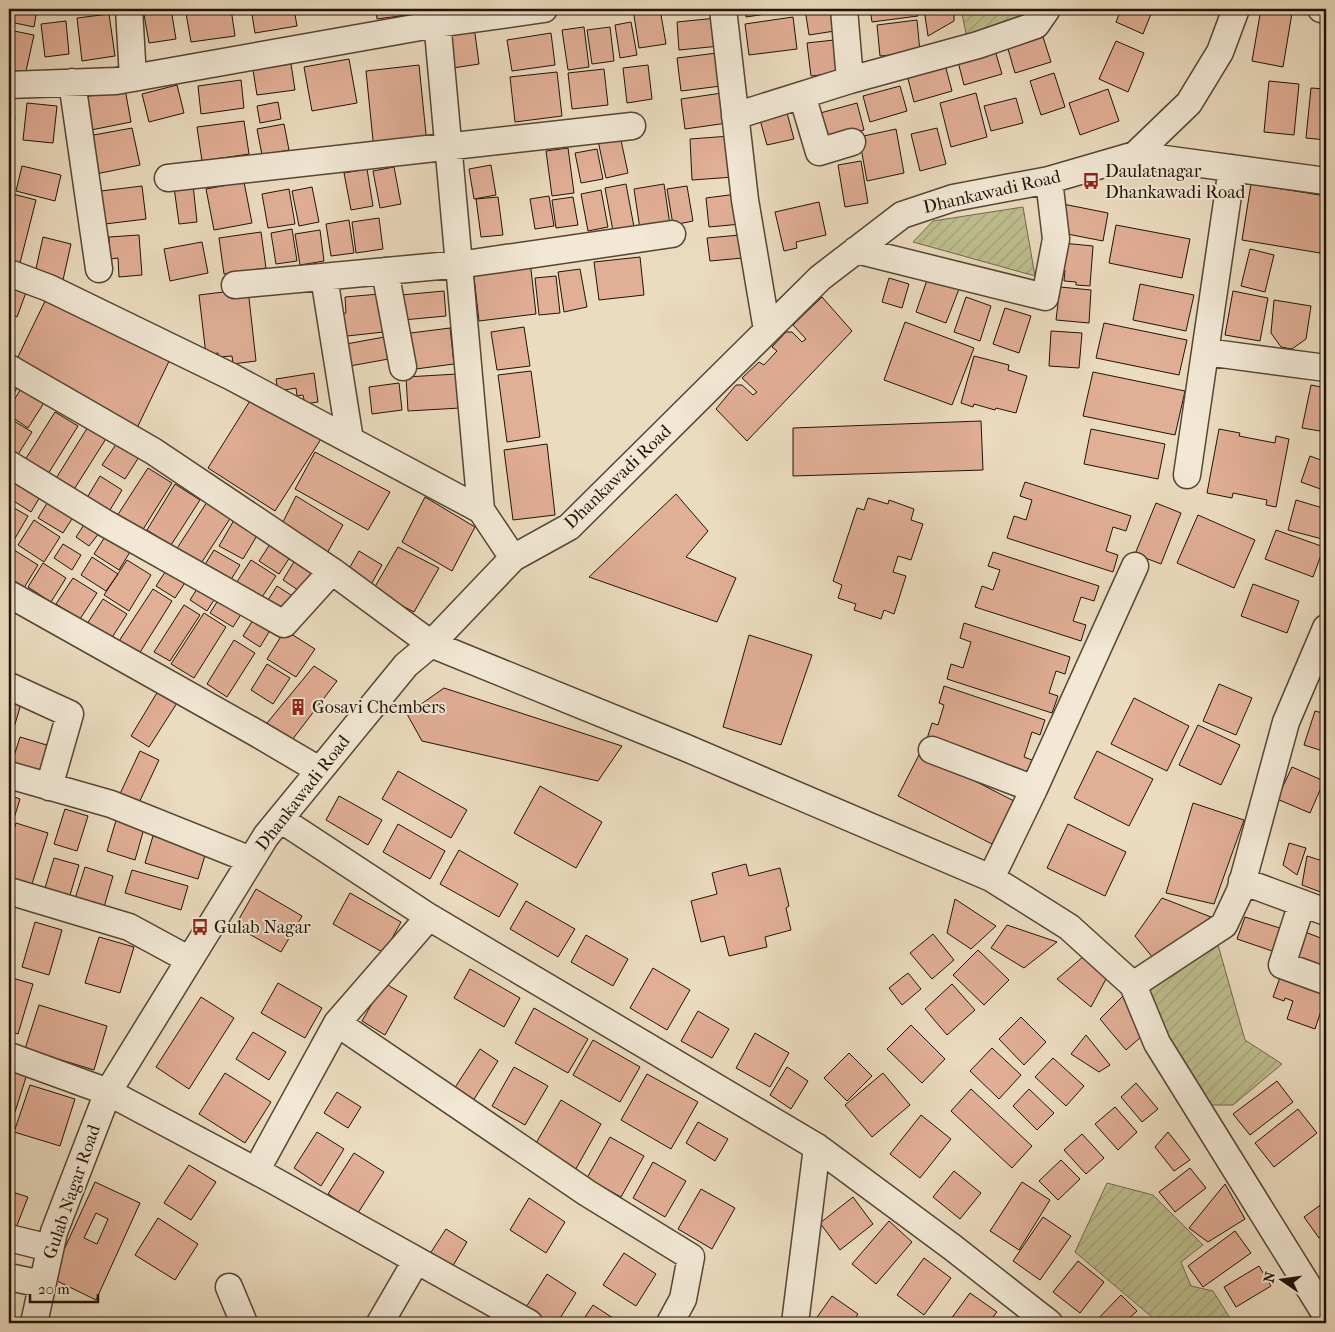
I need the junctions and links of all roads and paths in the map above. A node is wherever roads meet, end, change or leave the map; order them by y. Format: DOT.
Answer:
graph roads {
  1 [pos="129,9"];
  2 [pos="544,9"];
  3 [pos="723,9"];
  4 [pos="844,9"];
  5 [pos="1048,9"];
  6 [pos="1236,9"];
  7 [pos="1321,9"];
  8 [pos="1326,10"];
  9 [pos="437,16"];
  10 [pos="133,78"];
  11 [pos="850,80"];
  12 [pos="72,82"];
  13 [pos="9,85"];
  14 [pos="802,94"];
  15 [pos="735,116"];
  16 [pos="632,126"];
  17 [pos="852,142"];
  18 [pos="448,146"];
  19 [pos="1135,155"];
  20 [pos="1232,168"];
  21 [pos="168,178"];
  22 [pos="1049,180"];
  23 [pos="1326,180"];
  24 [pos="672,234"];
  25 [pos="856,250"];
  26 [pos="459,264"];
  27 [pos="99,269"];
  28 [pos="385,270"];
  29 [pos="9,273"];
  30 [pos="324,276"];
  31 [pos="235,285"];
  32 [pos="767,330"];
  33 [pos="1206,352"];
  34 [pos="402,367"];
  35 [pos="9,368"];
  36 [pos="1326,368"];
  37 [pos="350,440"];
  38 [pos="9,464"];
  39 [pos="1188,476"];
  40 [pos="482,510"];
  41 [pos="514,558"];
  42 [pos="1135,566"];
  43 [pos="332,571"];
  44 [pos="9,594"];
  45 [pos="1326,628"];
  46 [pos="431,644"];
  47 [pos="9,686"];
  48 [pos="932,750"];
  49 [pos="319,770"];
  50 [pos="9,775"];
  51 [pos="49,786"];
  52 [pos="1034,789"];
  53 [pos="280,819"];
  54 [pos="250,860"];
  55 [pos="991,878"];
  56 [pos="1242,881"];
  57 [pos="9,891"];
  58 [pos="1302,903"];
  59 [pos="1326,912"];
  60 [pos="430,917"];
  61 [pos="188,959"];
  62 [pos="1326,981"];
  63 [pos="1133,985"];
  64 [pos="337,1023"];
  65 [pos="9,1056"];
  66 [pos="108,1092"];
  67 [pos="817,1147"];
  68 [pos="256,1171"];
  69 [pos="9,1238"];
  70 [pos="50,1248"];
  71 [pos="416,1261"];
  72 [pos="9,1277"];
  73 [pos="42,1284"];
  74 [pos="229,1286"];
  75 [pos="1326,1315"];
  76 [pos="34,1323"];
  77 [pos="244,1323"];
  78 [pos="380,1323"];
  79 [pos="529,1323"];
  80 [pos="670,1323"];
  81 [pos="795,1323"];
  82 [pos="1049,1323"];
  1 -- 10 [label="street"];
  2 -- 9 [label="street"];
  3 -- 15 [label="street"];
  4 -- 11 [label="street"];
  5 -- 11 [label="street"];
  6 -- 19 [label="street, Dhankawadi Road"];
  7 -- 8 [label="street"];
  9 -- 10 [label="street"];
  9 -- 18 [label="street"];
  10 -- 12 [label="street"];
  11 -- 14 [label="street"];
  12 -- 13 [label="street"];
  12 -- 27 [label="street"];
  14 -- 15 [label="street"];
  14 -- 17 [label="street"];
  15 -- 32 [label="street"];
  16 -- 18 [label="street"];
  18 -- 21 [label="street"];
  18 -- 26 [label="street"];
  19 -- 20 [label="street, Dhankawadi Road"];
  19 -- 22 [label="street, Dhankawadi Road"];
  20 -- 23 [label="street, Dhankawadi Road"];
  20 -- 33 [label="street"];
  22 -- 25 [label="street, Dhankawadi Road"];
  22 -- 25 [label="street"];
  24 -- 26 [label="street"];
  25 -- 32 [label="street, Dhankawadi Road"];
  26 -- 28 [label="street"];
  26 -- 40 [label="street"];
  28 -- 30 [label="street"];
  28 -- 34 [label="street"];
  29 -- 37 [label="street"];
  30 -- 31 [label="street"];
  30 -- 37 [label="street"];
  32 -- 41 [label="street, Dhankawadi Road"];
  33 -- 36 [label="street"];
  33 -- 39 [label="street"];
  35 -- 43 [label="street"];
  37 -- 40 [label="street"];
  38 -- 43 [label="street"];
  40 -- 41 [label="street"];
  41 -- 46 [label="street, Dhankawadi Road"];
  42 -- 52 [label="street"];
  43 -- 46 [label="street"];
  44 -- 49 [label="street"];
  45 -- 56 [label="street"];
  46 -- 49 [label="street, Dhankawadi Road"];
  46 -- 55 [label="street"];
  47 -- 51 [label="street"];
  48 -- 52 [label="street"];
  49 -- 53 [label="street, Dhankawadi Road"];
  50 -- 51 [label="street"];
  51 -- 54 [label="street"];
  52 -- 55 [label="street"];
  53 -- 54 [label="street, Dhankawadi Road"];
  53 -- 60 [label="street"];
  54 -- 61 [label="street, Dhankawadi Road"];
  55 -- 63 [label="street"];
  56 -- 58 [label="street"];
  56 -- 63 [label="street"];
  57 -- 61 [label="street"];
  58 -- 59 [label="street"];
  58 -- 62 [label="street"];
  60 -- 64 [label="street"];
  60 -- 67 [label="street"];
  61 -- 66 [label="street, Dhankawadi Road"];
  63 -- 75 [label="street"];
  64 -- 68 [label="street"];
  64 -- 80 [label="street"];
  65 -- 66 [label="street"];
  66 -- 68 [label="street"];
  66 -- 70 [label="street, Gulab Nagar Road"];
  67 -- 81 [label="street"];
  67 -- 82 [label="street"];
  68 -- 71 [label="street"];
  69 -- 70 [label="street"];
  70 -- 73 [label="street, Gulab Nagar Road"];
  71 -- 78 [label="street"];
  71 -- 79 [label="street"];
  72 -- 73 [label="street"];
  73 -- 76 [label="street, Gulab Nagar Road"];
  74 -- 77 [label="street"];
}
